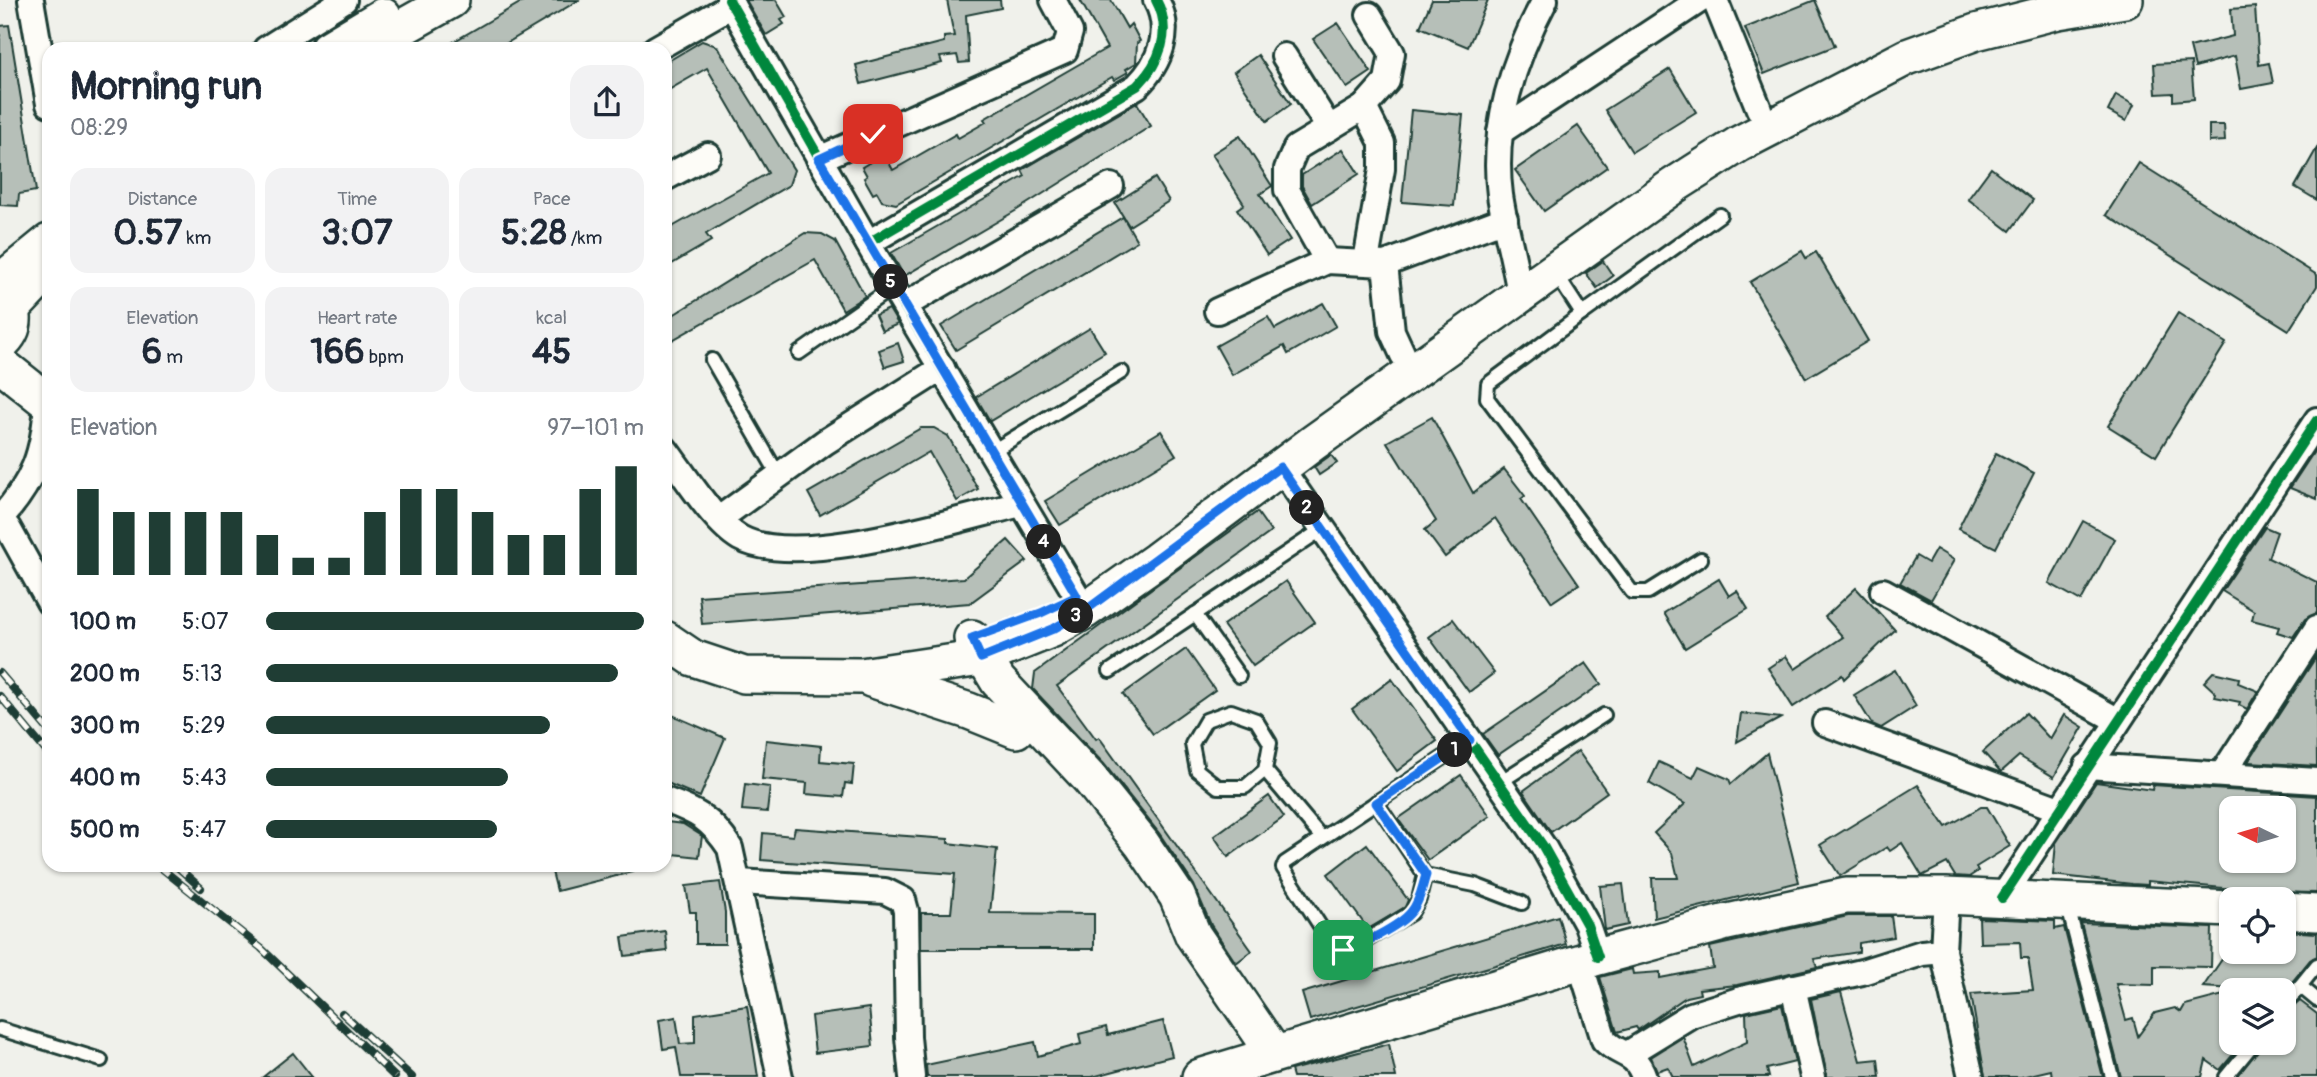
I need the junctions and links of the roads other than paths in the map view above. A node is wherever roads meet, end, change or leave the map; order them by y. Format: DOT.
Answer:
graph roads {
  1 [pos="31,0"];
  2 [pos="344,0"];
  3 [pos="410,0"];
  4 [pos="451,0"];
  5 [pos="1053,0"];
  6 [pos="1156,0"];
  7 [pos="1545,0"];
  8 [pos="1700,0"];
  9 [pos="1715,0"];
  10 [pos="2125,0"];
  11 [pos="730,3"];
  12 [pos="2047,4"];
  13 [pos="1369,15"];
  14 [pos="277,42"];
  15 [pos="340,42"];
  16 [pos="376,42"];
  17 [pos="666,42"];
  18 [pos="1284,56"];
  19 [pos="42,64"];
  20 [pos="1364,107"];
  21 [pos="1759,109"];
  22 [pos="1328,128"];
  23 [pos="1500,132"];
  24 [pos="708,155"];
  25 [pos="819,159"];
  26 [pos="672,174"];
  27 [pos="1111,186"];
  28 [pos="1720,215"];
  29 [pos="1505,219"];
  30 [pos="868,243"];
  31 [pos="42,254"];
  32 [pos="1327,261"];
  33 [pos="1376,262"];
  34 [pos="1554,270"];
  35 [pos="42,278"];
  36 [pos="1518,283"];
  37 [pos="899,296"];
  38 [pos="1217,311"];
  39 [pos="1583,314"];
  40 [pos="3,321"];
  41 [pos="799,353"];
  42 [pos="1403,355"];
  43 [pos="712,360"];
  44 [pos="942,368"];
  45 [pos="1122,372"];
  46 [pos="42,384"];
  47 [pos="2317,420"];
  48 [pos="42,445"];
  49 [pos="991,452"];
  50 [pos="672,458"];
  51 [pos="1280,467"];
  52 [pos="779,475"];
  53 [pos="42,482"];
  54 [pos="22,495"];
  55 [pos="1021,504"];
  56 [pos="0,519"];
  57 [pos="719,519"];
  58 [pos="1321,530"];
  59 [pos="1701,559"];
  60 [pos="42,589"];
  61 [pos="1883,592"];
  62 [pos="1077,596"];
  63 [pos="1195,614"];
  64 [pos="672,620"];
  65 [pos="2317,628"];
  66 [pos="1020,643"];
  67 [pos="672,644"];
  68 [pos="968,650"];
  69 [pos="1110,671"];
  70 [pos="861,676"];
  71 [pos="1239,676"];
  72 [pos="1016,714"];
  73 [pos="1604,715"];
  74 [pos="2117,720"];
  75 [pos="1825,723"];
  76 [pos="1470,740"];
  77 [pos="2087,766"];
  78 [pos="1265,770"];
  79 [pos="2222,773"];
  80 [pos="2317,780"];
  81 [pos="1500,782"];
  82 [pos="672,803"];
  83 [pos="1376,803"];
  84 [pos="2059,809"];
  85 [pos="1322,838"];
  86 [pos="1426,875"];
  87 [pos="739,882"];
  88 [pos="1946,896"];
  89 [pos="2002,898"];
  90 [pos="2067,902"];
  91 [pos="1522,903"];
  92 [pos="2219,908"];
  93 [pos="2296,912"];
  94 [pos="2317,913"];
  95 [pos="1943,951"];
  96 [pos="1589,960"];
  97 [pos="2317,965"];
  98 [pos="2300,986"];
  99 [pos="1793,987"];
  100 [pos="2296,991"];
  101 [pos="2317,1000"];
  102 [pos="0,1029"];
  103 [pos="1629,1053"];
  104 [pos="2243,1055"];
  105 [pos="101,1060"];
  106 [pos="1256,1065"];
  107 [pos="780,1077"];
  108 [pos="912,1077"];
  109 [pos="1200,1077"];
  110 [pos="1644,1077"];
  111 [pos="1814,1077"];
  112 [pos="1971,1077"];
  113 [pos="2112,1077"];
  114 [pos="2226,1077"];
  1 -- 19 [label="street"];
  2 -- 14 [label="street"];
  3 -- 15 [label="main road"];
  4 -- 16 [label="main road"];
  5 -- 25 [label="street"];
  6 -- 30 [label="street"];
  7 -- 23 [label="street"];
  8 -- 23 [label="street"];
  9 -- 21 [label="street"];
  10 -- 12 [label="main road"];
  11 -- 17 [label="street"];
  11 -- 25 [label="street"];
  12 -- 21 [label="main road"];
  12 -- 34 [label="main road"];
  13 -- 20 [label="street"];
  18 -- 22 [label="street"];
  20 -- 22 [label="street"];
  20 -- 33 [label="street"];
  21 -- 36 [label="main road"];
  22 -- 32 [label="street"];
  23 -- 29 [label="street"];
  24 -- 26 [label="street"];
  25 -- 30 [label="street"];
  27 -- 37 [label="street"];
  28 -- 39 [label="lane"];
  29 -- 33 [label="street"];
  29 -- 36 [label="street"];
  30 -- 37 [label="street"];
  31 -- 40 [label="main road"];
  32 -- 33 [label="street"];
  32 -- 38 [label="street"];
  33 -- 42 [label="street"];
  34 -- 36 [label="main road"];
  34 -- 39 [label="lane"];
  35 -- 40 [label="main road"];
  36 -- 42 [label="main road"];
  36 -- 51 [label="main road"];
  37 -- 41 [label="lane"];
  37 -- 44 [label="street"];
  39 -- 59 [label="lane"];
  40 -- 46 [label="main road"];
  42 -- 62 [label="main road"];
  43 -- 52 [label="lane"];
  44 -- 49 [label="street"];
  44 -- 52 [label="street"];
  45 -- 49 [label="lane"];
  47 -- 74 [label="street"];
  48 -- 54 [label="street"];
  49 -- 55 [label="street"];
  50 -- 57 [label="street"];
  51 -- 58 [label="street"];
  51 -- 66 [label="main road"];
  52 -- 57 [label="street"];
  53 -- 54 [label="street"];
  54 -- 56 [label="street"];
  55 -- 57 [label="street"];
  55 -- 62 [label="street"];
  56 -- 60 [label="street"];
  58 -- 63 [label="lane"];
  58 -- 76 [label="street"];
  61 -- 74 [label="street"];
  62 -- 68 [label="main road"];
  63 -- 69 [label="lane"];
  63 -- 71 [label="lane"];
  64 -- 68 [label="main road"];
  65 -- 79 [label="street"];
  66 -- 68 [label="main road"];
  66 -- 72 [label="main road"];
  67 -- 70 [label="main road"];
  68 -- 70 [label="main road"];
  68 -- 72 [label="main road"];
  70 -- 72 [label="main road"];
  72 -- 106 [label="main road"];
  73 -- 81 [label="lane"];
  74 -- 77 [label="street"];
  75 -- 84 [label="street"];
  76 -- 81 [label="street"];
  76 -- 83 [label="lane"];
  77 -- 79 [label="street"];
  77 -- 84 [label="street"];
  78 -- 78 [label="lane"];
  78 -- 85 [label="lane"];
  79 -- 80 [label="street"];
  81 -- 96 [label="street"];
  82 -- 87 [label="street"];
  83 -- 85 [label="lane"];
  83 -- 86 [label="lane"];
  84 -- 89 [label="street"];
  85 -- 86 [label="lane"];
  86 -- 91 [label="lane"];
  87 -- 107 [label="street"];
  87 -- 108 [label="street"];
  88 -- 89 [label="main road"];
  88 -- 95 [label="street"];
  88 -- 96 [label="main road"];
  89 -- 90 [label="main road"];
  90 -- 92 [label="main road"];
  90 -- 113 [label="lane"];
  93 -- 94 [label="main road"];
  95 -- 99 [label="street"];
  95 -- 112 [label="street"];
  96 -- 103 [label="street"];
  96 -- 106 [label="main road"];
  97 -- 98 [label="lane"];
  98 -- 100 [label="lane"];
  98 -- 101 [label="lane"];
  99 -- 103 [label="street"];
  99 -- 111 [label="street"];
  102 -- 105 [label="lane"];
  103 -- 110 [label="street"];
  104 -- 114 [label="lane"];
  106 -- 109 [label="main road"];
}
